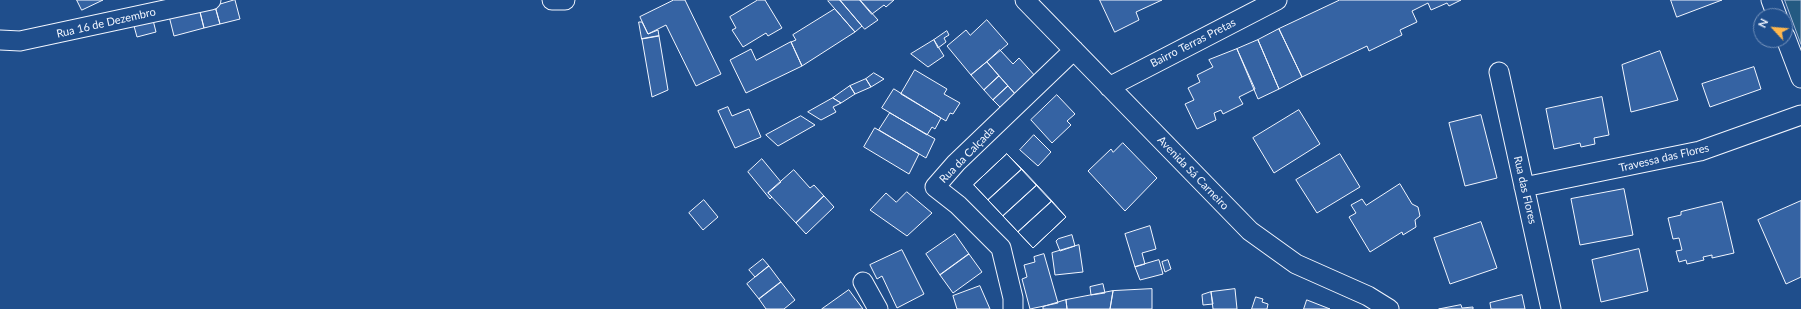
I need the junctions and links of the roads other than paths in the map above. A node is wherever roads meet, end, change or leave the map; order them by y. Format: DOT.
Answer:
graph roads {
  1 [pos="210,0"];
  2 [pos="552,0"];
  3 [pos="565,0"];
  4 [pos="1025,0"];
  5 [pos="1277,0"];
  6 [pos="0,40"];
  7 [pos="1790,48"];
  8 [pos="1074,50"];
  9 [pos="1499,72"];
  10 [pos="1801,78"];
  11 [pos="1109,86"];
  12 [pos="1801,116"];
  13 [pos="1524,187"];
  14 [pos="863,282"];
  15 [pos="878,309"];
  16 [pos="1013,309"];
  17 [pos="1389,309"];
  18 [pos="1552,309"];
  1 -- 6 [label="street, Rua 16 de Dezembro"];
  2 -- 3 [label="street"];
  4 -- 8 [label="street, Avenida Sá Carneiro"];
  5 -- 11 [label="street, Bairro Terras Pretas"];
  7 -- 10 [label="street"];
  8 -- 11 [label="street, Avenida Sá Carneiro"];
  8 -- 16 [label="street, Rua da Calçada"];
  9 -- 13 [label="street, Rua das Flores"];
  11 -- 17 [label="street, Avenida Sá Carneiro"];
  12 -- 13 [label="street, Travessa das Flores"];
  13 -- 18 [label="street, Rua das Flores"];
  14 -- 15 [label="street"];
}
